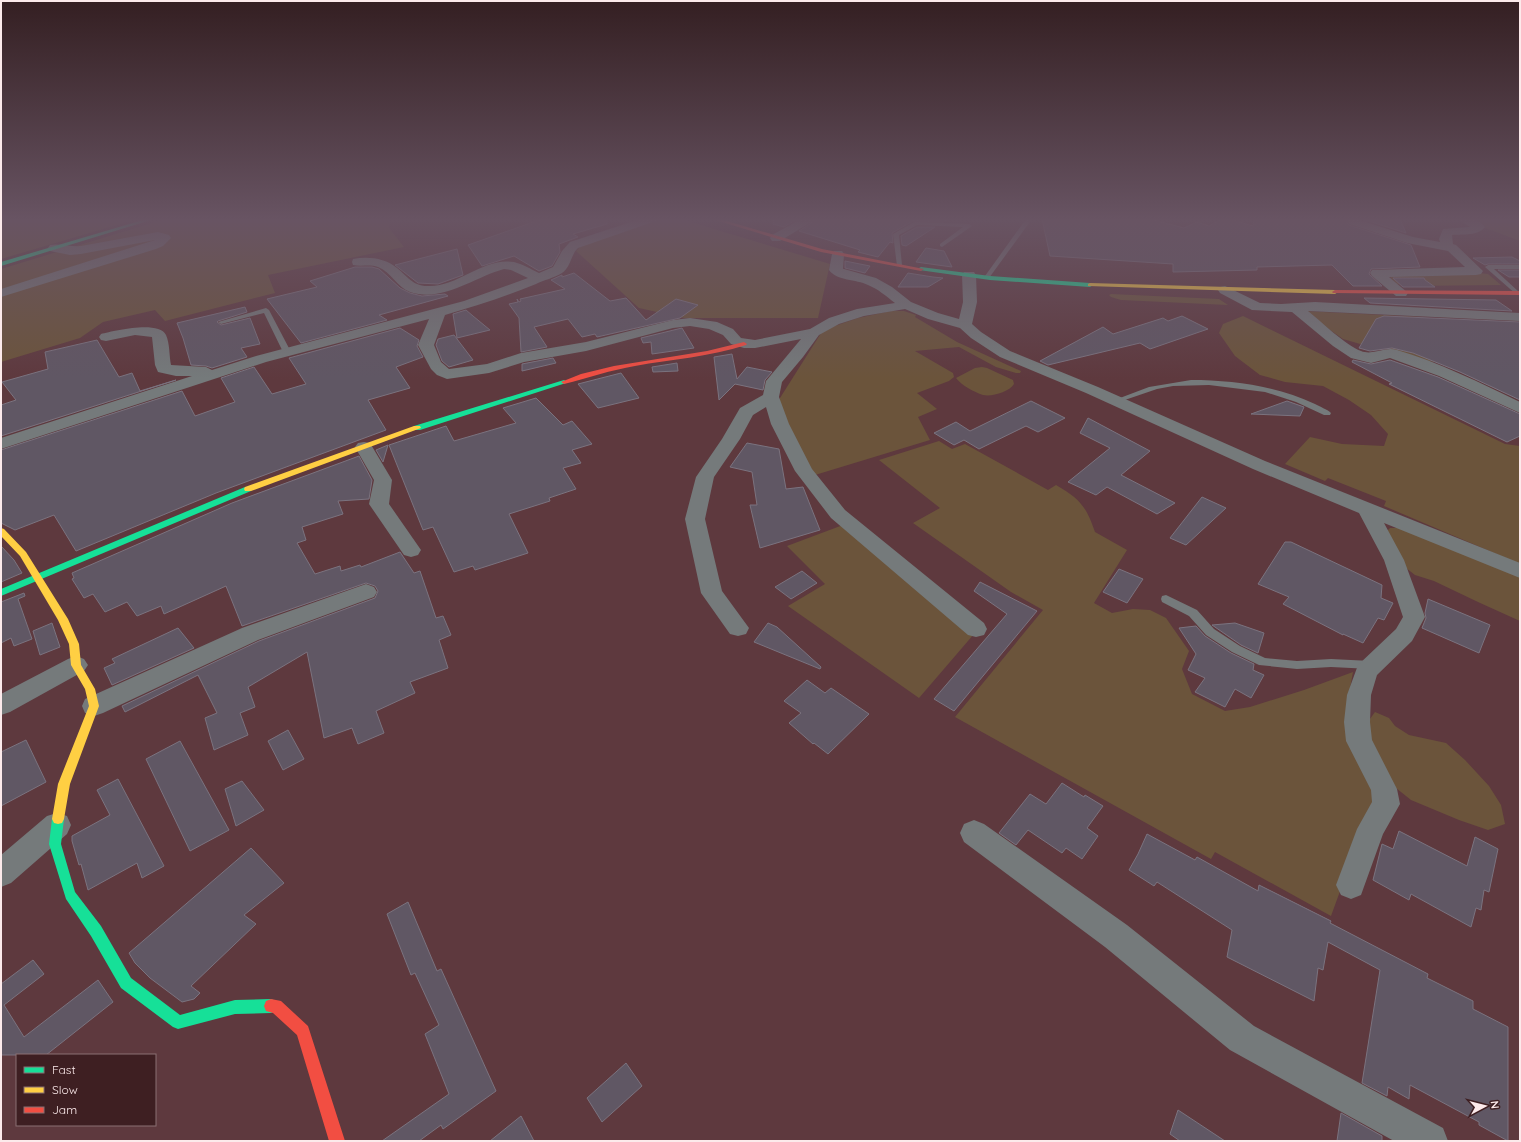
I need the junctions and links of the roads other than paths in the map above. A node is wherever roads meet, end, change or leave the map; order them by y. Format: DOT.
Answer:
graph roads {
  1 [pos="69,272"];
  2 [pos="392,272"];
  3 [pos="485,272"];
  4 [pos="527,272"];
  5 [pos="552,272"];
  6 [pos="839,272"];
  7 [pos="949,272"];
  8 [pos="990,272"];
  9 [pos="1412,272"];
  10 [pos="1494,272"];
  11 [pos="968,275"];
  12 [pos="987,277"];
  13 [pos="538,278"];
  14 [pos="1225,290"];
  15 [pos="1401,293"];
  16 [pos="1518,293"];
  17 [pos="1,294"];
  18 [pos="906,304"];
  19 [pos="1295,307"];
  20 [pos="439,313"];
  21 [pos="1520,317"];
  22 [pos="221,322"];
  23 [pos="964,326"];
  24 [pos="814,332"];
  25 [pos="106,337"];
  26 [pos="744,344"];
  27 [pos="287,352"];
  28 [pos="222,372"];
  29 [pos="771,397"];
  30 [pos="1116,401"];
  31 [pos="1520,408"];
  32 [pos="1327,413"];
  33 [pos="1,444"];
  34 [pos="364,447"];
  35 [pos="1367,509"];
  36 [pos="1,531"];
  37 [pos="410,550"];
  38 [pos="1520,571"];
  39 [pos="38,577"];
  40 [pos="366,592"];
  41 [pos="1,593"];
  42 [pos="1166,599"];
  43 [pos="738,628"];
  44 [pos="976,629"];
  45 [pos="76,665"];
  46 [pos="1373,665"];
  47 [pos="1,705"];
  48 [pos="94,706"];
  49 [pos="58,825"];
  50 [pos="974,833"];
  51 [pos="1,873"];
  52 [pos="1351,884"];
  53 [pos="337,1141"];
  54 [pos="1430,1141"];
  1 -- 17 [label="street"];
  2 -- 3 [label="street"];
  4 -- 13 [label="street"];
  5 -- 13 [label="street"];
  6 -- 18 [label="street"];
  7 -- 11 [label="street"];
  8 -- 12 [label="lane"];
  9 -- 15 [label="street"];
  10 -- 16 [label="lane"];
  11 -- 12 [label="street"];
  11 -- 23 [label="street"];
  12 -- 14 [label="street"];
  13 -- 20 [label="street"];
  14 -- 15 [label="street"];
  14 -- 19 [label="street"];
  15 -- 16 [label="street"];
  18 -- 23 [label="street"];
  18 -- 24 [label="street"];
  19 -- 21 [label="street"];
  19 -- 31 [label="street"];
  20 -- 26 [label="street"];
  20 -- 27 [label="street"];
  22 -- 27 [label="lane"];
  23 -- 30 [label="street"];
  24 -- 26 [label="street"];
  24 -- 29 [label="street"];
  25 -- 28 [label="street"];
  26 -- 34 [label="street"];
  27 -- 28 [label="street"];
  28 -- 33 [label="street"];
  29 -- 43 [label="street"];
  29 -- 44 [label="street"];
  30 -- 32 [label="lane"];
  30 -- 35 [label="street"];
  34 -- 37 [label="street"];
  34 -- 39 [label="street"];
  35 -- 38 [label="street"];
  35 -- 46 [label="street"];
  36 -- 39 [label="street"];
  39 -- 41 [label="street"];
  39 -- 45 [label="street"];
  40 -- 48 [label="street"];
  42 -- 46 [label="lane"];
  45 -- 47 [label="street"];
  45 -- 48 [label="street"];
  46 -- 52 [label="street"];
  48 -- 49 [label="street"];
  49 -- 51 [label="street"];
  49 -- 53 [label="street"];
  50 -- 54 [label="street"];
}
